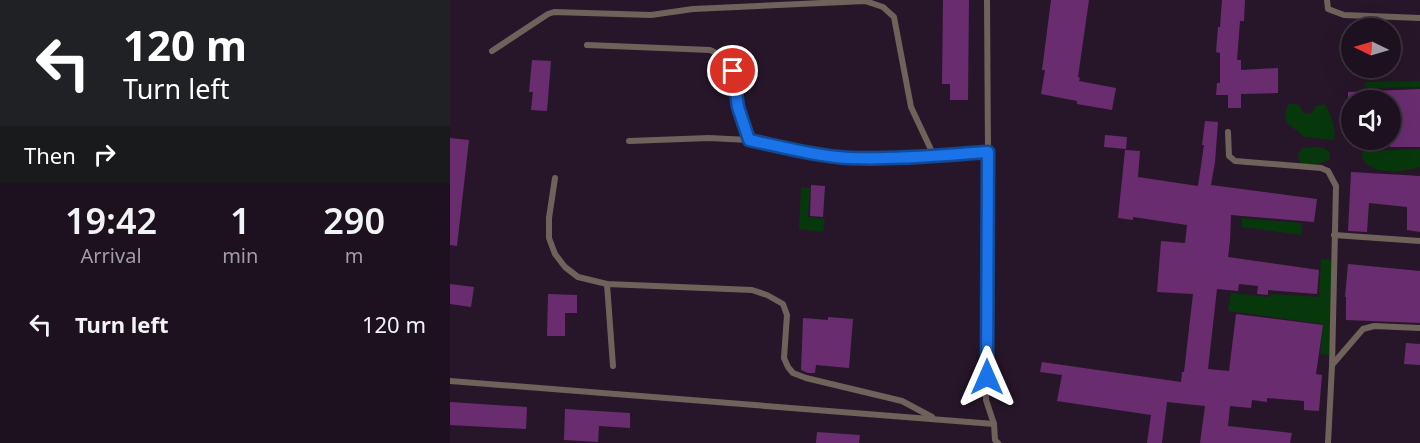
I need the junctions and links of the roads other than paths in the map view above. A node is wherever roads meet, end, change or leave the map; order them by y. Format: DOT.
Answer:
graph roads {
  1 [pos="987,0"];
  2 [pos="1326,0"];
  3 [pos="1420,18"];
  4 [pos="587,45"];
  5 [pos="492,51"];
  6 [pos="1228,132"];
  7 [pos="749,140"];
  8 [pos="628,141"];
  9 [pos="988,152"];
  10 [pos="934,156"];
  11 [pos="555,178"];
  12 [pos="1335,235"];
  13 [pos="1420,241"];
  14 [pos="607,284"];
  15 [pos="1420,328"];
  16 [pos="613,366"];
  17 [pos="1332,366"];
  18 [pos="450,381"];
  19 [pos="935,419"];
  20 [pos="994,424"];
  21 [pos="998,443"];
  22 [pos="1328,443"];
  1 -- 9 [label="lane"];
  2 -- 3 [label="lane"];
  4 -- 7 [label="lane"];
  5 -- 10 [label="lane"];
  6 -- 12 [label="lane"];
  7 -- 8 [label="lane"];
  7 -- 10 [label="lane"];
  9 -- 10 [label="lane"];
  9 -- 20 [label="lane"];
  11 -- 14 [label="lane"];
  12 -- 13 [label="lane"];
  12 -- 17 [label="lane"];
  14 -- 16 [label="lane"];
  14 -- 19 [label="lane"];
  15 -- 17 [label="lane"];
  17 -- 22 [label="lane"];
  18 -- 19 [label="lane"];
  19 -- 20 [label="lane"];
  20 -- 21 [label="lane"];
}
